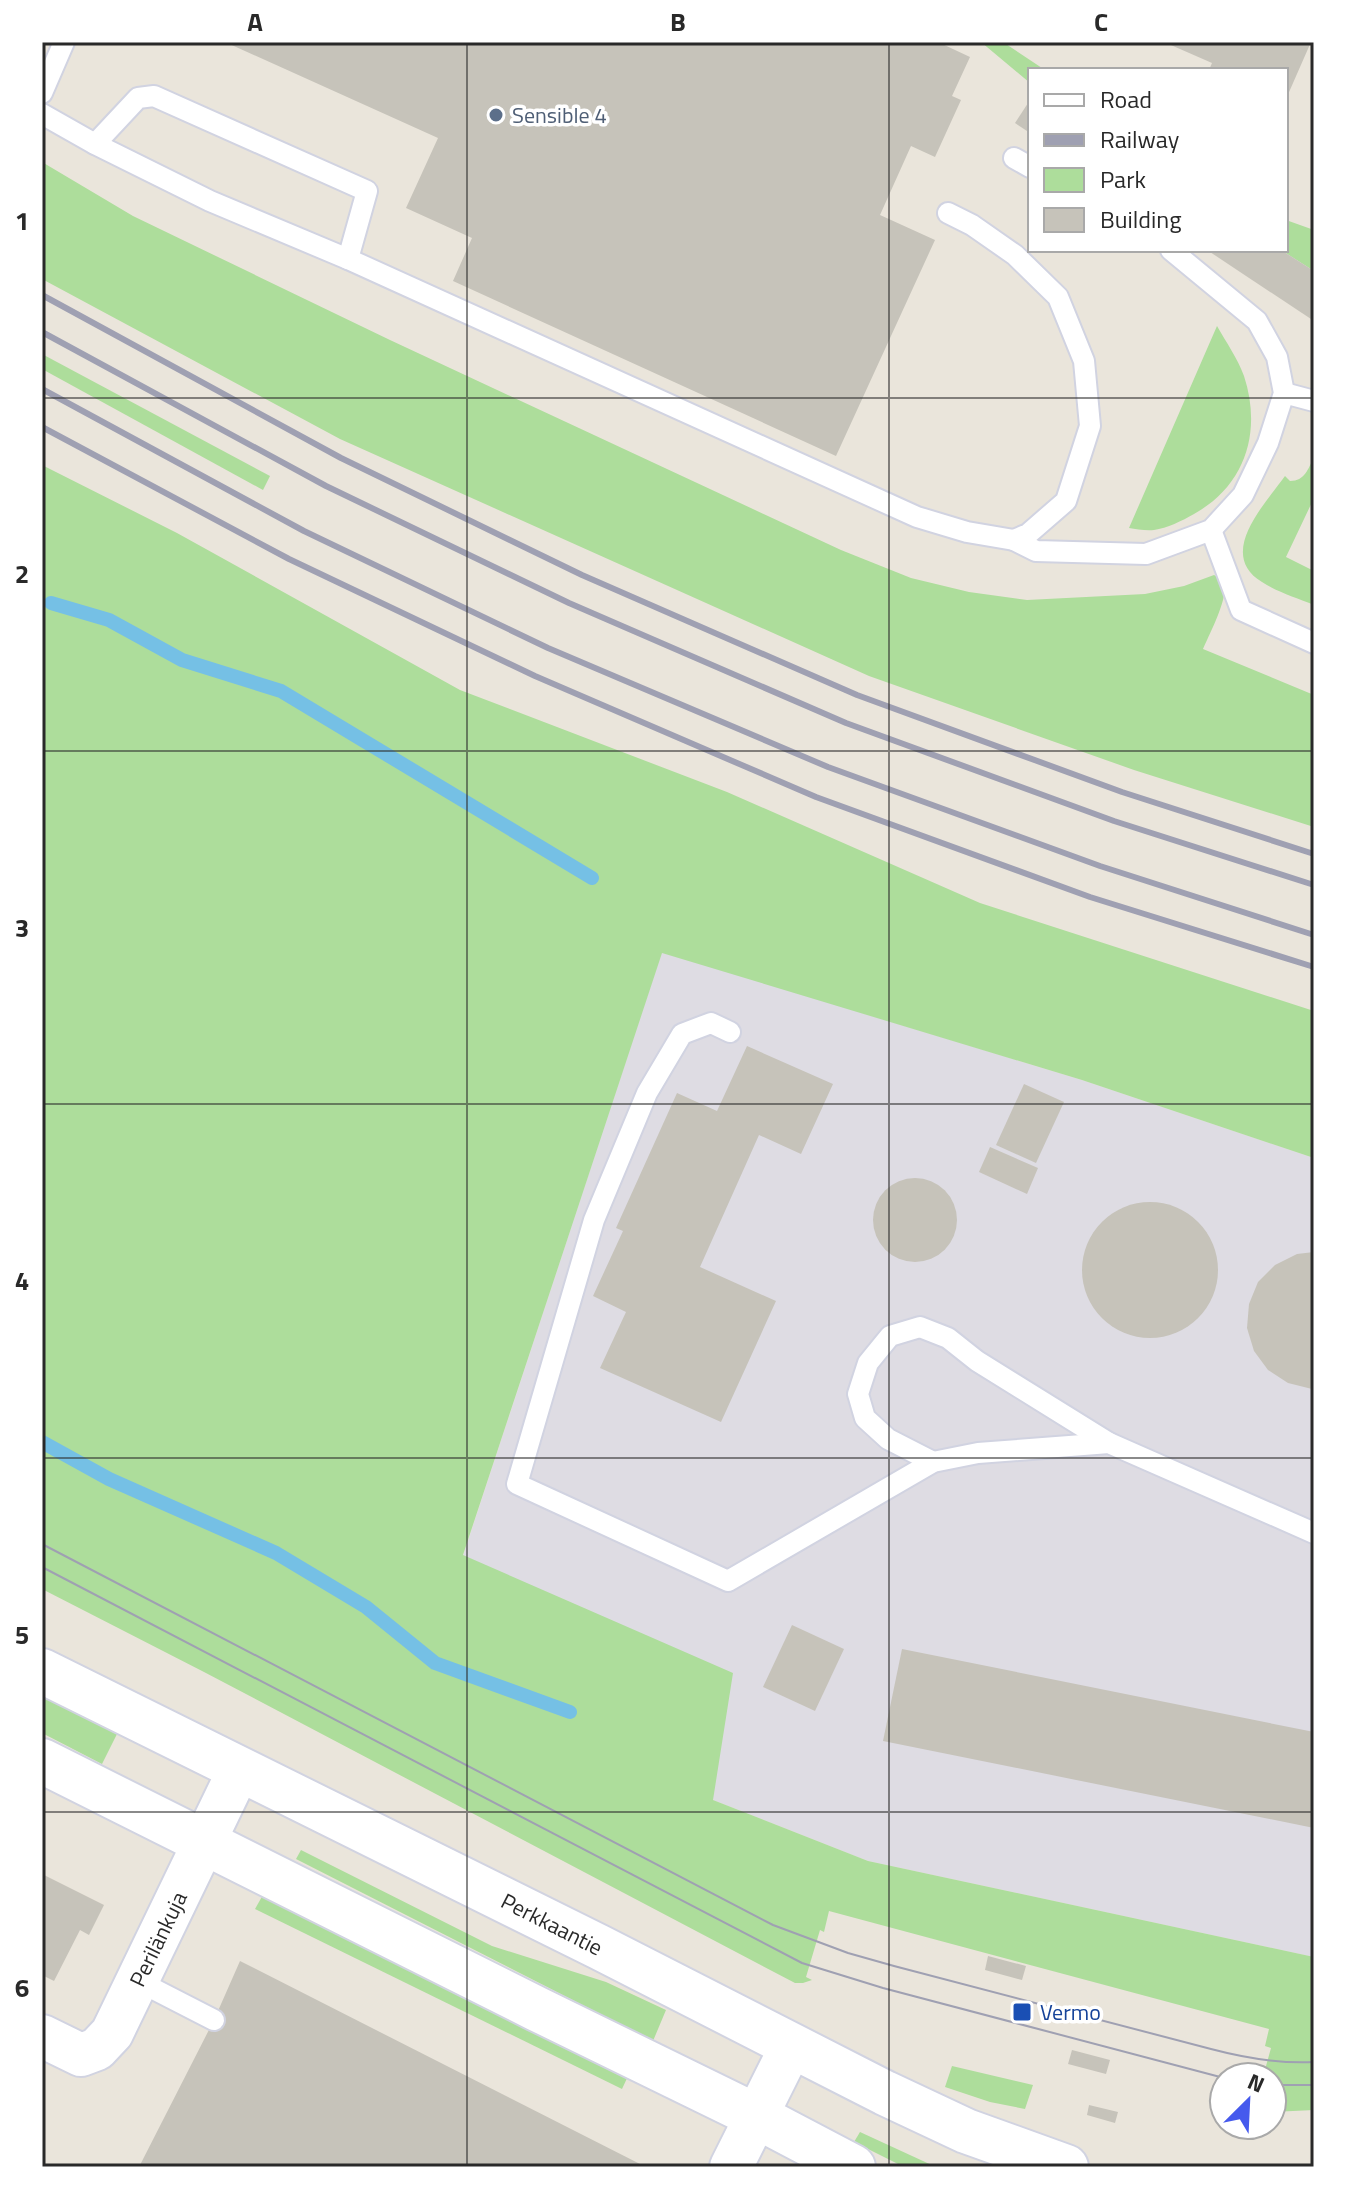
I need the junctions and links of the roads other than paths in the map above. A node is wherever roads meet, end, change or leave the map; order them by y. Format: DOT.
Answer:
graph roads {
  1 [pos="64,42"];
  2 [pos="42,93"];
  3 [pos="42,114"];
  4 [pos="95,144"];
  5 [pos="948,213"];
  6 [pos="1173,252"];
  7 [pos="348,259"];
  8 [pos="1284,393"];
  9 [pos="1314,401"];
  10 [pos="1211,530"];
  11 [pos="1014,540"];
  12 [pos="1314,643"];
  13 [pos="730,1032"];
  14 [pos="1109,1443"];
  15 [pos="933,1462"];
  16 [pos="1314,1533"];
  17 [pos="42,1671"];
  18 [pos="42,1761"];
  19 [pos="239,1770"];
  20 [pos="205,1842"];
  21 [pos="138,1981"];
  22 [pos="214,2020"];
  23 [pos="42,2036"];
  24 [pos="792,2045"];
  25 [pos="756,2116"];
  26 [pos="731,2167"];
  27 [pos="853,2167"];
  28 [pos="1066,2167"];
  1 -- 2 [label="lane"];
  3 -- 4 [label="lane"];
  4 -- 7 [label="lane"];
  4 -- 7 [label="lane"];
  5 -- 11 [label="lane"];
  6 -- 8 [label="lane"];
  7 -- 11 [label="lane"];
  8 -- 9 [label="lane"];
  8 -- 10 [label="lane"];
  10 -- 11 [label="lane"];
  10 -- 12 [label="lane"];
  13 -- 15 [label="lane"];
  14 -- 15 [label="lane"];
  14 -- 15 [label="lane"];
  14 -- 16 [label="lane"];
  17 -- 19 [label="main road, Perkkaantie"];
  18 -- 20 [label="main road"];
  19 -- 20 [label="street, Perilänkuja"];
  19 -- 24 [label="main road, Perkkaantie"];
  20 -- 21 [label="street, Perilänkuja"];
  20 -- 25 [label="main road"];
  21 -- 22 [label="lane"];
  21 -- 23 [label="street, Perilänkuja"];
  24 -- 25 [label="street"];
  24 -- 28 [label="main road, Perkkaantie"];
  25 -- 26 [label="street"];
  25 -- 27 [label="main road"];
}
